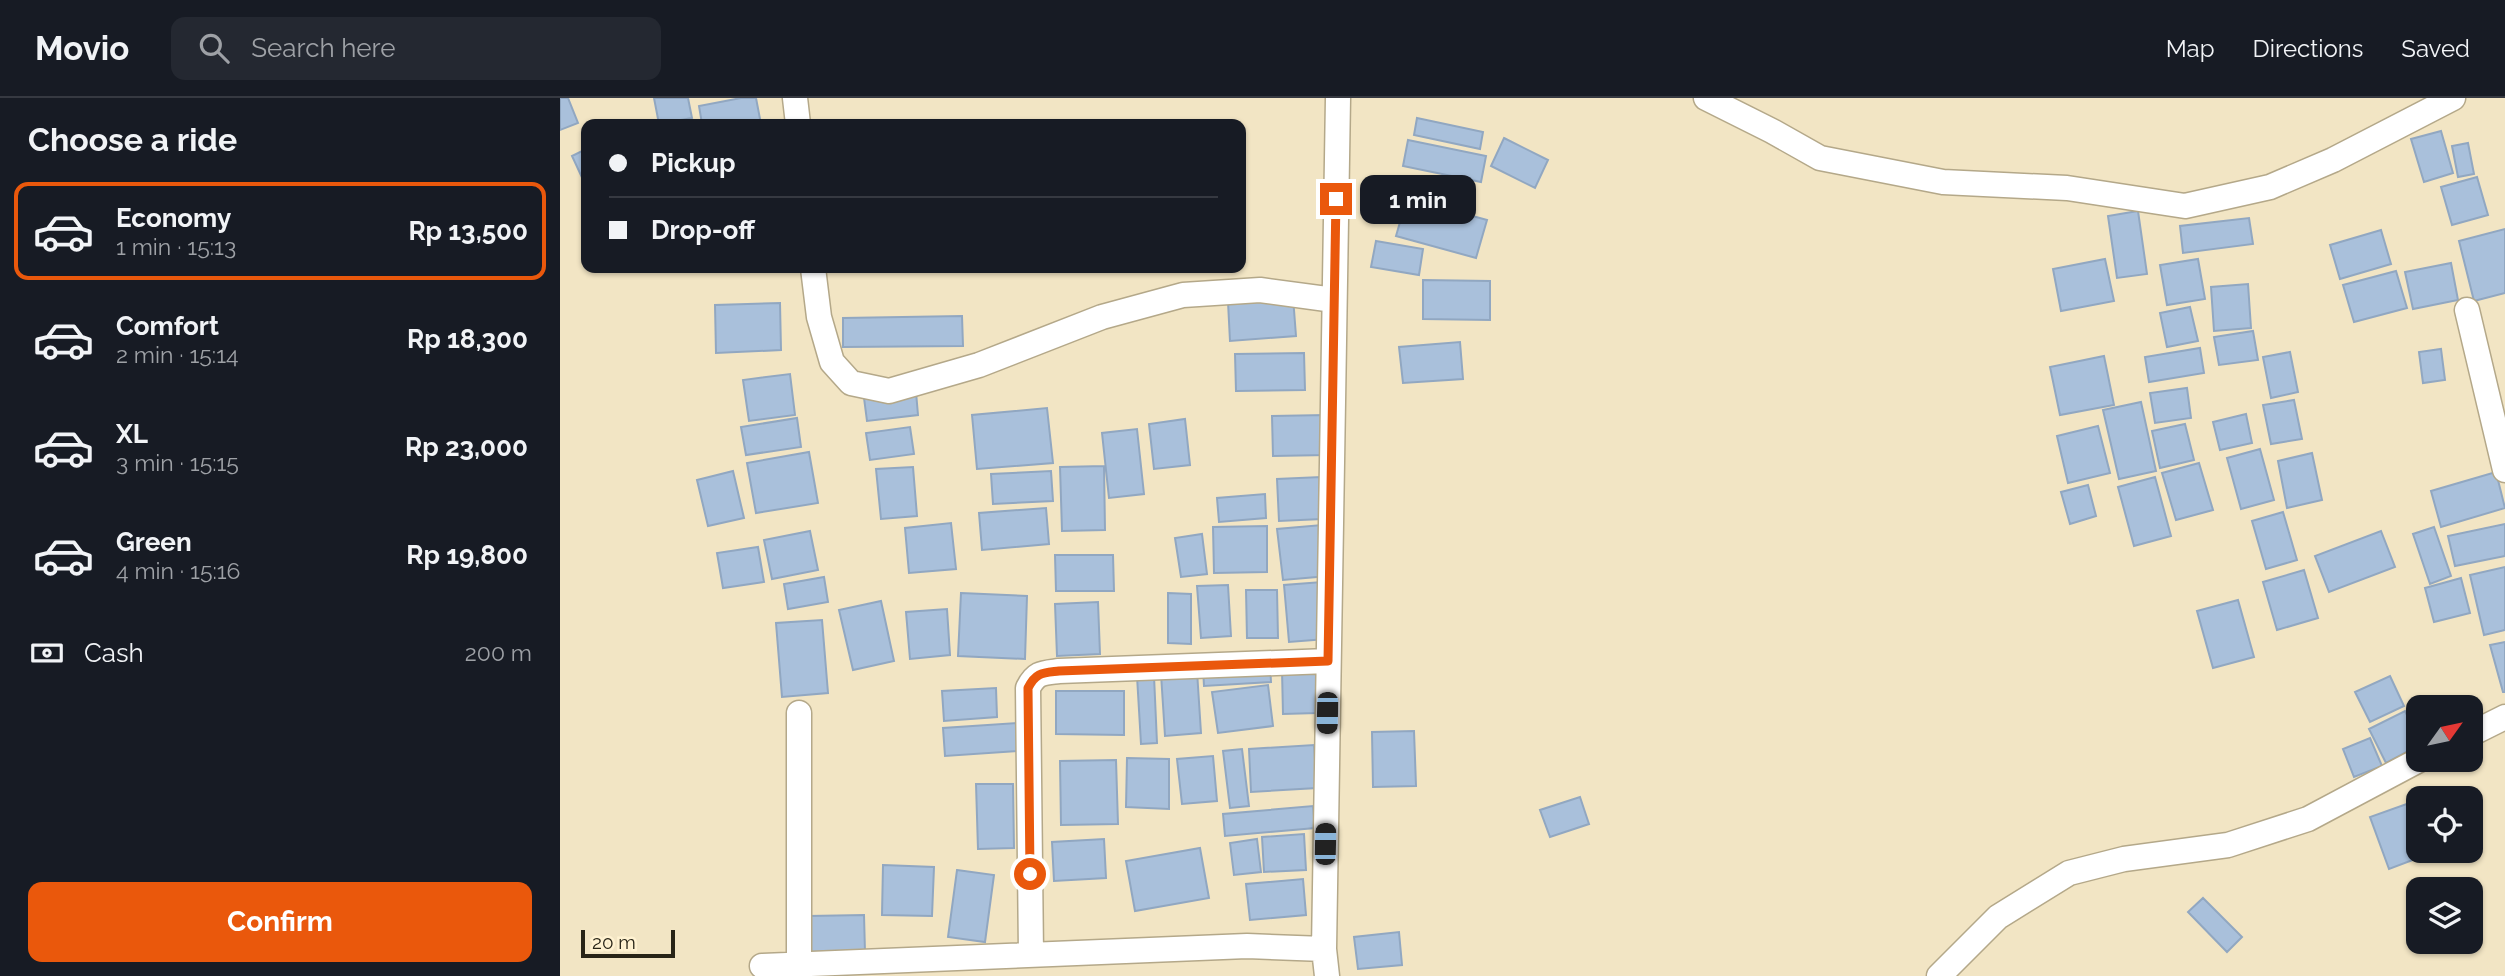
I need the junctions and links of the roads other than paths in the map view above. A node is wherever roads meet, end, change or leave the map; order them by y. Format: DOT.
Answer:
graph roads {
  1 [pos="796,98"];
  2 [pos="1338,98"];
  3 [pos="1706,98"];
  4 [pos="2453,98"];
  5 [pos="798,119"];
  6 [pos="814,273"];
  7 [pos="1334,300"];
  8 [pos="2467,310"];
  9 [pos="2505,470"];
  10 [pos="1328,661"];
  11 [pos="799,713"];
  12 [pos="2505,717"];
  13 [pos="2483,728"];
  14 [pos="2406,767"];
  15 [pos="1324,949"];
  16 [pos="1031,954"];
  17 [pos="799,964"];
  18 [pos="762,966"];
  19 [pos="1327,976"];
  20 [pos="1939,976"];
  1 -- 5 [label="street"];
  2 -- 7 [label="street"];
  3 -- 4 [label="street"];
  6 -- 7 [label="street"];
  7 -- 10 [label="street"];
  8 -- 9 [label="street"];
  10 -- 15 [label="street"];
  10 -- 16 [label="street"];
  11 -- 17 [label="street"];
  12 -- 13 [label="street"];
  14 -- 20 [label="street"];
  15 -- 16 [label="street"];
  15 -- 19 [label="street"];
  16 -- 17 [label="street"];
  17 -- 18 [label="street"];
}
